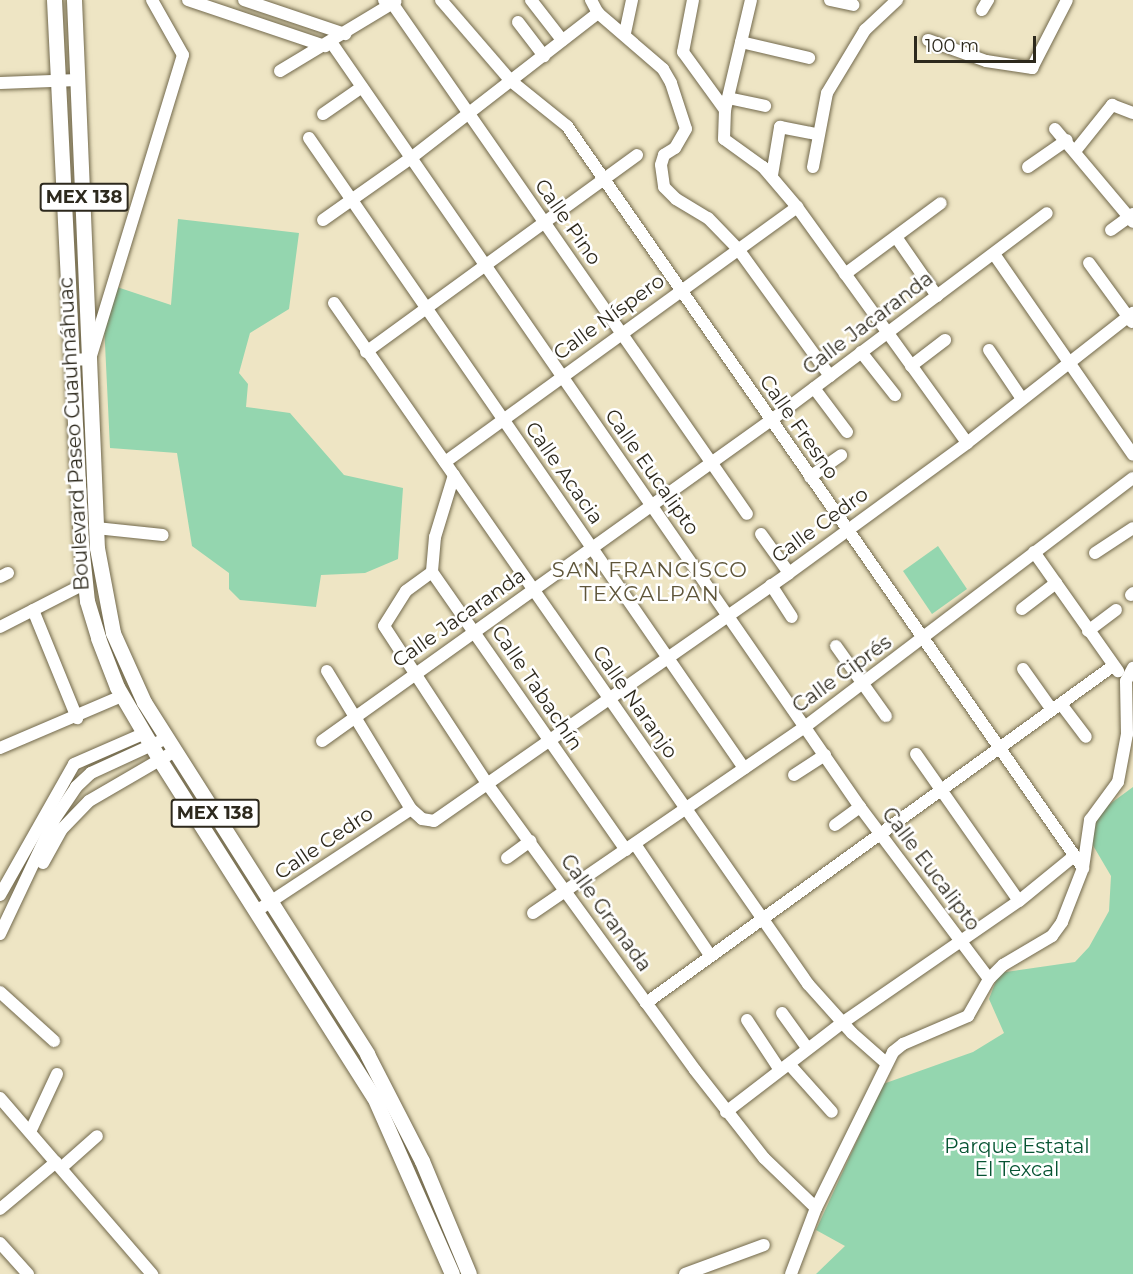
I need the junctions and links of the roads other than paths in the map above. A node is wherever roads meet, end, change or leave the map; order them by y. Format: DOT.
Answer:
graph roads {
  1 [pos="54,0"];
  2 [pos="74,0"];
  3 [pos="152,0"];
  4 [pos="244,0"];
  5 [pos="441,0"];
  6 [pos="531,0"];
  7 [pos="591,0"];
  8 [pos="632,0"];
  9 [pos="693,0"];
  10 [pos="751,0"];
  11 [pos="830,0"];
  12 [pos="897,0"];
  13 [pos="1067,0"];
  14 [pos="188,1"];
  15 [pos="391,1"];
  16 [pos="853,5"];
  17 [pos="598,13"];
  18 [pos="518,22"];
  19 [pos="625,33"];
  20 [pos="345,34"];
  21 [pos="562,40"];
  22 [pos="928,40"];
  23 [pos="741,42"];
  24 [pos="328,44"];
  25 [pos="544,56"];
  26 [pos="808,58"];
  27 [pos="280,71"];
  28 [pos="78,80"];
  29 [pos="57,81"];
  30 [pos="511,81"];
  31 [pos="0,83"];
  32 [pos="362,87"];
  33 [pos="727,104"];
  34 [pos="765,106"];
  35 [pos="470,113"];
  36 [pos="1133,113"];
  37 [pos="323,114"];
  38 [pos="1055,129"];
  39 [pos="816,134"];
  40 [pos="309,138"];
  41 [pos="1067,140"];
  42 [pos="1076,150"];
  43 [pos="637,155"];
  44 [pos="411,158"];
  45 [pos="813,166"];
  46 [pos="1028,167"];
  47 [pos="772,175"];
  48 [pos="604,181"];
  49 [pos="351,201"];
  50 [pos="941,203"];
  51 [pos="798,207"];
  52 [pos="1047,213"];
  53 [pos="1132,217"];
  54 [pos="323,220"];
  55 [pos="545,223"];
  56 [pos="1111,230"];
  57 [pos="896,237"];
  58 [pos="738,249"];
  59 [pos="994,254"];
  60 [pos="1089,263"];
  61 [pos="485,266"];
  62 [pos="845,274"];
  63 [pos="680,291"];
  64 [pos="937,296"];
  65 [pos="334,303"];
  66 [pos="426,309"];
  67 [pos="1131,318"];
  68 [pos="621,333"];
  69 [pos="886,334"];
  70 [pos="945,339"];
  71 [pos="989,350"];
  72 [pos="366,352"];
  73 [pos="861,352"];
  74 [pos="90,359"];
  75 [pos="71,360"];
  76 [pos="1069,362"];
  77 [pos="910,366"];
  78 [pos="561,376"];
  79 [pos="830,376"];
  80 [pos="813,388"];
  81 [pos="895,395"];
  82 [pos="1022,399"];
  83 [pos="502,418"];
  84 [pos="770,420"];
  85 [pos="847,432"];
  86 [pos="967,443"];
  87 [pos="841,455"];
  88 [pos="1133,455"];
  89 [pos="445,462"];
  90 [pos="712,462"];
  91 [pos="454,475"];
  92 [pos="810,477"];
  93 [pos="1133,478"];
  94 [pos="652,506"];
  95 [pos="747,514"];
  96 [pos="96,528"];
  97 [pos="1133,528"];
  98 [pos="846,529"];
  99 [pos="761,534"];
  100 [pos="163,535"];
  101 [pos="592,548"];
  102 [pos="1034,552"];
  103 [pos="1095,553"];
  104 [pos="432,572"];
  105 [pos="789,573"];
  106 [pos="1056,583"];
  107 [pos="84,584"];
  108 [pos="771,585"];
  109 [pos="533,590"];
  110 [pos="38,608"];
  111 [pos="1022,609"];
  112 [pos="1116,610"];
  113 [pos="792,616"];
  114 [pos="729,617"];
  115 [pos="0,627"];
  116 [pos="1088,631"];
  117 [pos="476,632"];
  118 [pos="923,640"];
  119 [pos="836,646"];
  120 [pos="668,658"];
  121 [pos="1113,666"];
  122 [pos="1133,668"];
  123 [pos="1023,669"];
  124 [pos="327,671"];
  125 [pos="414,674"];
  126 [pos="1126,681"];
  127 [pos="863,684"];
  128 [pos="122,696"];
  129 [pos="608,700"];
  130 [pos="1056,707"];
  131 [pos="886,716"];
  132 [pos="355,717"];
  133 [pos="76,718"];
  134 [pos="806,726"];
  135 [pos="1086,737"];
  136 [pos="149,740"];
  137 [pos="322,741"];
  138 [pos="549,742"];
  139 [pos="171,745"];
  140 [pos="1000,747"];
  141 [pos="0,748"];
  142 [pos="916,754"];
  143 [pos="825,755"];
  144 [pos="161,762"];
  145 [pos="744,768"];
  146 [pos="90,773"];
  147 [pos="794,775"];
  148 [pos="488,785"];
  149 [pos="940,790"];
  150 [pos="99,792"];
  151 [pos="860,807"];
  152 [pos="687,808"];
  153 [pos="411,809"];
  154 [pos="835,825"];
  155 [pos="880,834"];
  156 [pos="530,841"];
  157 [pos="630,847"];
  158 [pos="1074,856"];
  159 [pos="507,858"];
  160 [pos="1083,868"];
  161 [pos="31,873"];
  162 [pos="566,890"];
  163 [pos="0,893"];
  164 [pos="17,899"];
  165 [pos="1019,901"];
  166 [pos="272,902"];
  167 [pos="258,910"];
  168 [pos="533,912"];
  169 [pos="764,920"];
  170 [pos="0,934"];
  171 [pos="960,941"];
  172 [pos="710,955"];
  173 [pos="989,979"];
  174 [pos="0,992"];
  175 [pos="646,1003"];
  176 [pos="782,1013"];
  177 [pos="747,1020"];
  178 [pos="842,1023"];
  179 [pos="54,1041"];
  180 [pos="808,1049"];
  181 [pos="886,1063"];
  182 [pos="784,1067"];
  183 [pos="57,1074"];
  184 [pos="0,1098"];
  185 [pos="726,1112"];
  186 [pos="832,1112"];
  187 [pos="30,1132"];
  188 [pos="97,1136"];
  189 [pos="58,1165"];
  190 [pos="816,1208"];
  191 [pos="0,1209"];
  192 [pos="0,1243"];
  193 [pos="764,1245"];
  194 [pos="28,1274"];
  195 [pos="152,1274"];
  196 [pos="452,1274"];
  197 [pos="469,1274"];
  198 [pos="685,1274"];
  199 [pos="791,1274"];
  1 -- 29 [label="main road, Boulevard Paseo Cuauhnáhuac / MEX 138"];
  2 -- 28 [label="main road, Boulevard Paseo Cuauhnáhuac / MEX 138"];
  3 -- 74 [label="street"];
  4 -- 20 [label="street"];
  5 -- 30 [label="street, Calle Fresno"];
  6 -- 21 [label="street"];
  7 -- 17 [label="street"];
  8 -- 19 [label="street"];
  9 -- 33 [label="street"];
  10 -- 23 [label="street"];
  11 -- 16 [label="street"];
  12 -- 39 [label="street"];
  13 -- 22 [label="street"];
  14 -- 24 [label="street"];
  15 -- 20 [label="street"];
  15 -- 35 [label="street, Calle Pino"];
  17 -- 19 [label="street"];
  17 -- 21 [label="street"];
  18 -- 25 [label="street"];
  19 -- 58 [label="street"];
  20 -- 24 [label="street"];
  21 -- 25 [label="street"];
  23 -- 26 [label="street"];
  23 -- 33 [label="street"];
  24 -- 27 [label="street"];
  24 -- 32 [label="street, Calle Eucalipto"];
  25 -- 30 [label="street"];
  28 -- 29 [label="street"];
  28 -- 74 [label="main road, Boulevard Paseo Cuauhnáhuac / MEX 138"];
  29 -- 31 [label="street"];
  29 -- 75 [label="main road, Boulevard Paseo Cuauhnáhuac / MEX 138"];
  30 -- 35 [label="street"];
  30 -- 48 [label="street, Calle Fresno"];
  32 -- 37 [label="street"];
  32 -- 44 [label="street, Calle Eucalipto"];
  33 -- 34 [label="street"];
  33 -- 47 [label="street"];
  35 -- 44 [label="street"];
  35 -- 55 [label="street, Calle Pino"];
  36 -- 42 [label="street"];
  38 -- 41 [label="street"];
  39 -- 45 [label="street"];
  39 -- 47 [label="street"];
  40 -- 49 [label="street, Calle Acacia"];
  41 -- 42 [label="street"];
  41 -- 46 [label="street"];
  42 -- 53 [label="street"];
  43 -- 48 [label="street"];
  44 -- 49 [label="street"];
  44 -- 61 [label="street, Calle Eucalipto"];
  47 -- 51 [label="street"];
  48 -- 55 [label="street"];
  48 -- 63 [label="street, Calle Fresno"];
  49 -- 54 [label="street"];
  49 -- 66 [label="street, Calle Acacia"];
  50 -- 57 [label="street"];
  51 -- 58 [label="street, Calle Níspero"];
  51 -- 62 [label="street"];
  52 -- 59 [label="street, Calle Jacaranda"];
  53 -- 56 [label="street"];
  55 -- 61 [label="street"];
  55 -- 68 [label="street, Calle Pino"];
  57 -- 62 [label="street"];
  57 -- 64 [label="street"];
  58 -- 63 [label="street, Calle Níspero"];
  58 -- 79 [label="street"];
  59 -- 64 [label="street, Calle Jacaranda"];
  59 -- 76 [label="street"];
  60 -- 67 [label="street"];
  61 -- 66 [label="street"];
  61 -- 78 [label="street, Calle Eucalipto"];
  62 -- 69 [label="street"];
  63 -- 68 [label="street, Calle Níspero"];
  63 -- 84 [label="street, Calle Fresno"];
  64 -- 69 [label="street, Calle Jacaranda"];
  65 -- 72 [label="street, Calle Naranjo"];
  66 -- 72 [label="street"];
  66 -- 83 [label="street, Calle Acacia"];
  67 -- 76 [label="street, Calle Cedro"];
  68 -- 78 [label="street, Calle Níspero"];
  68 -- 90 [label="street, Calle Pino"];
  69 -- 73 [label="street, Calle Jacaranda"];
  69 -- 77 [label="street"];
  70 -- 77 [label="street"];
  71 -- 82 [label="street"];
  72 -- 89 [label="street, Calle Naranjo"];
  73 -- 79 [label="street, Calle Jacaranda"];
  73 -- 81 [label="street"];
  74 -- 75 [label="street"];
  74 -- 96 [label="main road, Boulevard Paseo Cuauhnáhuac / MEX 138"];
  75 -- 107 [label="main road, Boulevard Paseo Cuauhnáhuac / MEX 138"];
  76 -- 82 [label="street, Calle Cedro"];
  76 -- 88 [label="street"];
  77 -- 86 [label="street"];
  78 -- 83 [label="street, Calle Níspero"];
  78 -- 94 [label="street, Calle Eucalipto"];
  79 -- 80 [label="street, Calle Jacaranda"];
  80 -- 84 [label="street, Calle Jacaranda"];
  80 -- 85 [label="street"];
  82 -- 86 [label="street, Calle Cedro"];
  83 -- 89 [label="street, Calle Níspero"];
  83 -- 101 [label="street, Calle Acacia"];
  84 -- 90 [label="street, Calle Jacaranda"];
  84 -- 92 [label="street, Calle Fresno"];
  86 -- 98 [label="street, Calle Cedro"];
  87 -- 92 [label="street"];
  89 -- 91 [label="street, Calle Naranjo"];
  90 -- 94 [label="street, Calle Jacaranda"];
  90 -- 95 [label="street, Calle Pino"];
  91 -- 104 [label="street"];
  91 -- 109 [label="street, Calle Naranjo"];
  92 -- 98 [label="street, Calle Fresno"];
  93 -- 102 [label="street, Calle Ciprés"];
  94 -- 101 [label="street, Calle Jacaranda"];
  94 -- 114 [label="street, Calle Eucalipto"];
  96 -- 100 [label="street"];
  96 -- 139 [label="main road, Boulevard Paseo Cuauhnáhuac / MEX 138"];
  97 -- 103 [label="street"];
  98 -- 105 [label="street, Calle Cedro"];
  98 -- 118 [label="street, Calle Fresno"];
  99 -- 105 [label="street"];
  101 -- 109 [label="street, Calle Jacaranda"];
  101 -- 120 [label="street, Calle Acacia"];
  102 -- 106 [label="street"];
  102 -- 118 [label="street, Calle Ciprés"];
  104 -- 117 [label="street, Calle Tabachín"];
  104 -- 125 [label="street, Calle Granada"];
  105 -- 108 [label="street, Calle Cedro"];
  106 -- 111 [label="street"];
  106 -- 116 [label="street"];
  107 -- 110 [label="street"];
  107 -- 128 [label="main road, Boulevard Paseo Cuauhnáhuac / MEX 138"];
  108 -- 113 [label="street"];
  108 -- 114 [label="street, Calle Cedro"];
  109 -- 117 [label="street, Calle Jacaranda"];
  109 -- 129 [label="street, Calle Naranjo"];
  110 -- 115 [label="street"];
  110 -- 133 [label="street"];
  112 -- 116 [label="street"];
  114 -- 120 [label="street, Calle Cedro"];
  114 -- 134 [label="street, Calle Eucalipto"];
  116 -- 121 [label="street"];
  117 -- 125 [label="street, Calle Jacaranda"];
  117 -- 138 [label="street, Calle Tabachín"];
  118 -- 127 [label="street, Calle Ciprés"];
  118 -- 140 [label="street, Calle Fresno"];
  119 -- 127 [label="street"];
  120 -- 129 [label="street, Calle Cedro"];
  120 -- 145 [label="street, Calle Acacia"];
  121 -- 126 [label="street"];
  121 -- 130 [label="street"];
  122 -- 126 [label="street"];
  123 -- 130 [label="street"];
  124 -- 132 [label="street"];
  125 -- 132 [label="street, Calle Jacaranda"];
  125 -- 148 [label="street, Calle Granada"];
  126 -- 160 [label="street"];
  127 -- 131 [label="street"];
  127 -- 134 [label="street, Calle Ciprés"];
  128 -- 133 [label="street"];
  128 -- 136 [label="main road, Boulevard Paseo Cuauhnáhuac / MEX 138"];
  129 -- 138 [label="street, Calle Cedro"];
  129 -- 152 [label="street, Calle Naranjo"];
  130 -- 135 [label="street"];
  130 -- 140 [label="street"];
  132 -- 137 [label="street, Calle Jacaranda"];
  132 -- 153 [label="street"];
  133 -- 141 [label="street"];
  134 -- 143 [label="street, Calle Eucalipto"];
  134 -- 145 [label="street, Calle Ciprés"];
  136 -- 139 [label="street"];
  136 -- 144 [label="main road, Boulevard Paseo Cuauhnáhuac / MEX 138"];
  136 -- 146 [label="street"];
  136 -- 163 [label="street"];
  138 -- 148 [label="street, Calle Cedro"];
  138 -- 157 [label="street, Calle Tabachín"];
  139 -- 144 [label="street"];
  139 -- 166 [label="main road, Boulevard Paseo Cuauhnáhuac / MEX 138"];
  140 -- 149 [label="street"];
  140 -- 158 [label="street, Calle Fresno"];
  142 -- 149 [label="street"];
  143 -- 147 [label="street"];
  143 -- 151 [label="street, Calle Eucalipto"];
  144 -- 150 [label="street"];
  144 -- 167 [label="main road, Boulevard Paseo Cuauhnáhuac / MEX 138"];
  145 -- 152 [label="street, Calle Ciprés"];
  146 -- 150 [label="street"];
  146 -- 161 [label="street"];
  148 -- 153 [label="street, Calle Cedro"];
  148 -- 156 [label="street, Calle Granada"];
  149 -- 155 [label="street"];
  149 -- 165 [label="street"];
  150 -- 161 [label="street"];
  151 -- 154 [label="street"];
  151 -- 155 [label="street, Calle Eucalipto"];
  152 -- 157 [label="street, Calle Ciprés"];
  152 -- 169 [label="street, Calle Naranjo"];
  153 -- 166 [label="street, Calle Cedro"];
  155 -- 169 [label="street"];
  155 -- 171 [label="street, Calle Eucalipto"];
  156 -- 159 [label="street"];
  156 -- 162 [label="street, Calle Granada"];
  157 -- 162 [label="street, Calle Ciprés"];
  157 -- 172 [label="street, Calle Tabachín"];
  158 -- 160 [label="street, Calle Fresno"];
  158 -- 165 [label="street"];
  160 -- 173 [label="street"];
  161 -- 164 [label="street"];
  162 -- 168 [label="street, Calle Ciprés"];
  162 -- 175 [label="street, Calle Granada"];
  163 -- 164 [label="street"];
  164 -- 170 [label="street"];
  165 -- 171 [label="street"];
  166 -- 167 [label="street, Calle Cedro"];
  166 -- 197 [label="main road, Boulevard Paseo Cuauhnáhuac / MEX 138"];
  167 -- 196 [label="main road, Boulevard Paseo Cuauhnáhuac / MEX 138"];
  169 -- 172 [label="street"];
  169 -- 178 [label="street, Calle Naranjo"];
  171 -- 173 [label="street, Calle Eucalipto"];
  171 -- 178 [label="street"];
  172 -- 175 [label="street"];
  173 -- 181 [label="street"];
  174 -- 179 [label="street"];
  175 -- 185 [label="street, Calle Granada"];
  176 -- 180 [label="street"];
  177 -- 182 [label="street"];
  178 -- 180 [label="street"];
  178 -- 181 [label="street, Calle Naranjo"];
  180 -- 182 [label="street"];
  181 -- 190 [label="street"];
  182 -- 185 [label="street"];
  182 -- 186 [label="street"];
  183 -- 187 [label="street"];
  184 -- 187 [label="street"];
  185 -- 190 [label="street, Calle Granada"];
  187 -- 189 [label="street"];
  188 -- 189 [label="street"];
  189 -- 191 [label="street"];
  189 -- 195 [label="street"];
  190 -- 199 [label="street"];
  192 -- 194 [label="street"];
  193 -- 198 [label="street"];
}
